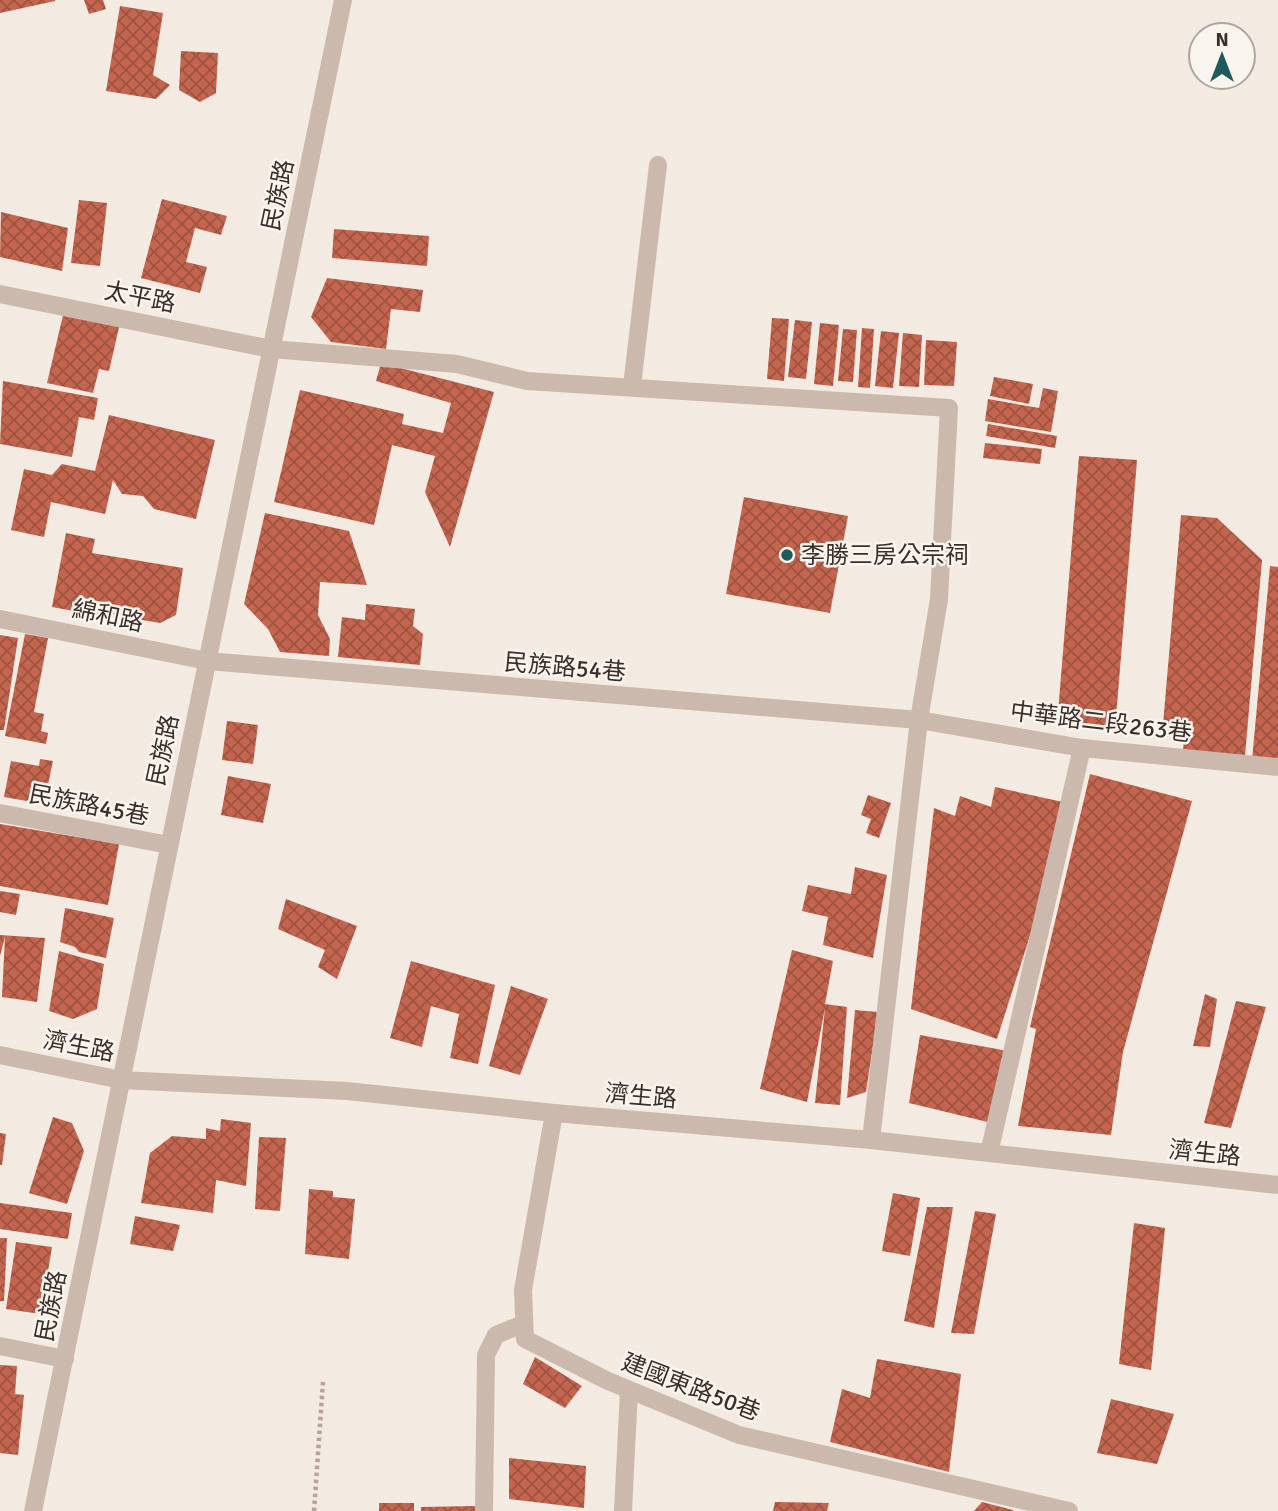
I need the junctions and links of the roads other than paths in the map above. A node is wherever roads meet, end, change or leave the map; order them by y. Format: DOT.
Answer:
graph roads {
  1 [pos="343,0"];
  2 [pos="658,165"];
  3 [pos="0,294"];
  4 [pos="271,349"];
  5 [pos="632,386"];
  6 [pos="0,619"];
  7 [pos="207,662"];
  8 [pos="919,720"];
  9 [pos="1082,748"];
  10 [pos="1278,767"];
  11 [pos="0,813"];
  12 [pos="169,845"];
  13 [pos="0,1055"];
  14 [pos="121,1080"];
  15 [pos="554,1113"];
  16 [pos="871,1140"];
  17 [pos="989,1153"];
  18 [pos="1278,1185"];
  19 [pos="523,1324"];
  20 [pos="0,1346"];
  21 [pos="65,1359"];
  22 [pos="629,1390"];
  23 [pos="33,1511"];
  24 [pos="484,1511"];
  25 [pos="623,1511"];
  26 [pos="1069,1511"];
  1 -- 4 [label="street, 民族路"];
  2 -- 5 [label="street"];
  3 -- 4 [label="street, 太平路"];
  4 -- 5 [label="street, 太平路"];
  4 -- 7 [label="street, 民族路"];
  5 -- 8 [label="street, 太平路"];
  6 -- 7 [label="street, 綿和路"];
  7 -- 8 [label="street, 民族路54巷"];
  7 -- 12 [label="street, 民族路"];
  8 -- 9 [label="street, 中華路二段263巷"];
  8 -- 16 [label="street"];
  9 -- 10 [label="street, 中華路二段263巷"];
  9 -- 17 [label="street"];
  11 -- 12 [label="street, 民族路45巷"];
  12 -- 14 [label="street, 民族路"];
  13 -- 14 [label="street, 濟生路"];
  14 -- 15 [label="street, 濟生路"];
  14 -- 21 [label="street, 民族路"];
  15 -- 16 [label="street, 濟生路"];
  15 -- 19 [label="street"];
  16 -- 17 [label="street, 濟生路"];
  17 -- 18 [label="street, 濟生路"];
  19 -- 22 [label="street, 建國東路50巷"];
  19 -- 24 [label="street"];
  20 -- 21 [label="street"];
  21 -- 23 [label="street, 民族路"];
  22 -- 25 [label="street"];
  22 -- 26 [label="street, 建國東路50巷"];
}
